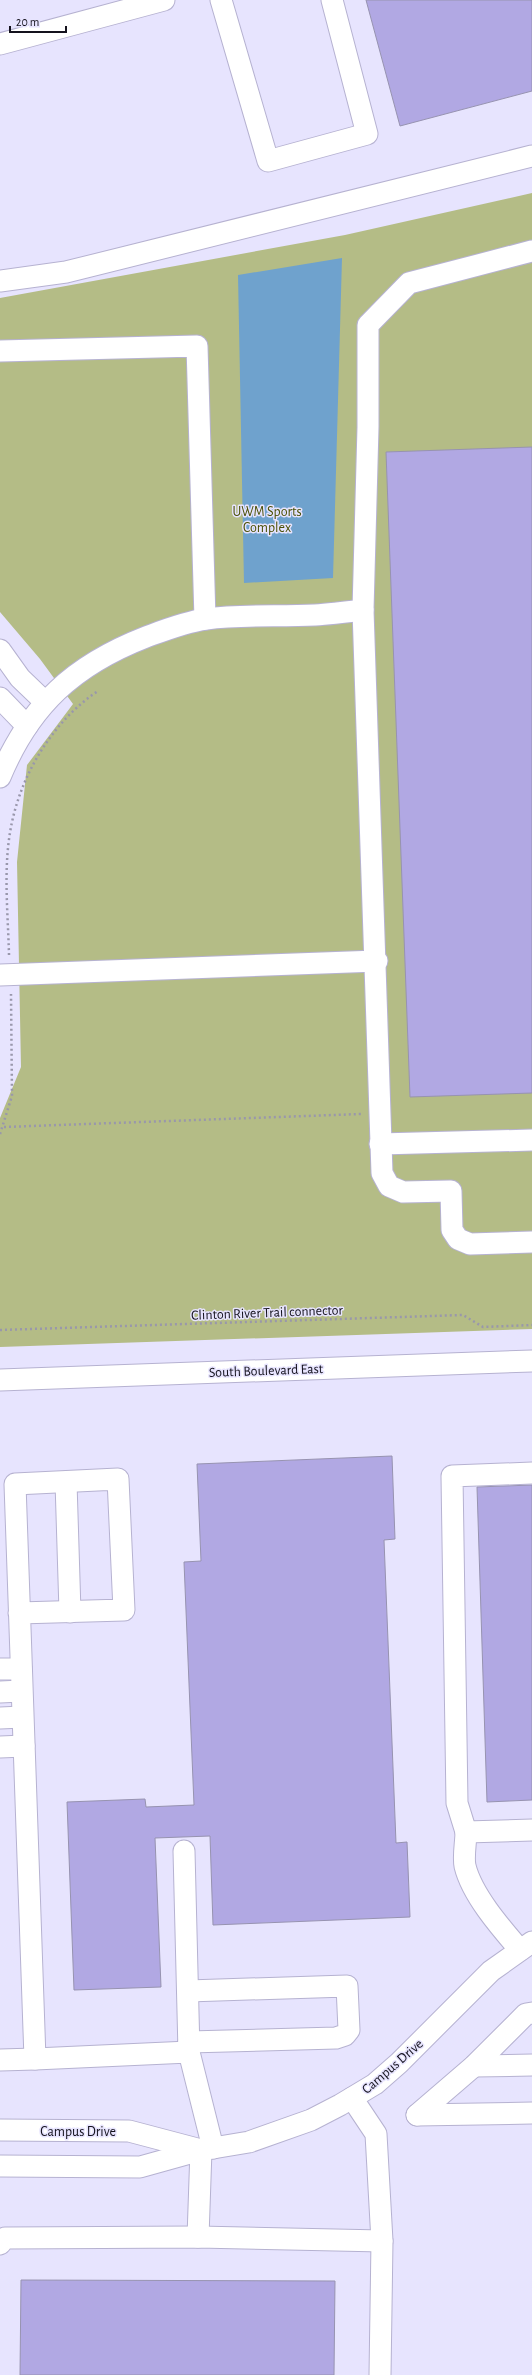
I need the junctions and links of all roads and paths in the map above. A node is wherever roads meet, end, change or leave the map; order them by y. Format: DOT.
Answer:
graph roads {
  1 [pos="164,0"];
  2 [pos="221,0"];
  3 [pos="332,0"];
  4 [pos="0,44"];
  5 [pos="532,156"];
  6 [pos="532,251"];
  7 [pos="0,281"];
  8 [pos="0,351"];
  9 [pos="363,610"];
  10 [pos="205,619"];
  11 [pos="0,650"];
  12 [pos="98,691"];
  13 [pos="0,698"];
  14 [pos="45,702"];
  15 [pos="26,726"];
  16 [pos="0,777"];
  17 [pos="376,962"];
  18 [pos="7,974"];
  19 [pos="362,1114"];
  20 [pos="4,1127"];
  21 [pos="0,1134"];
  22 [pos="532,1140"];
  23 [pos="380,1144"];
  24 [pos="532,1242"];
  25 [pos="532,1325"];
  26 [pos="0,1330"];
  27 [pos="532,1361"];
  28 [pos="0,1380"];
  29 [pos="532,1473"];
  30 [pos="66,1482"];
  31 [pos="8,1557"];
  32 [pos="70,1612"];
  33 [pos="19,1613"];
  34 [pos="0,1669"];
  35 [pos="21,1669"];
  36 [pos="21,1691"];
  37 [pos="0,1692"];
  38 [pos="22,1717"];
  39 [pos="0,1718"];
  40 [pos="24,1746"];
  41 [pos="0,1747"];
  42 [pos="532,1830"];
  43 [pos="466,1832"];
  44 [pos="184,1850"];
  45 [pos="526,1946"];
  46 [pos="188,1991"];
  47 [pos="532,2014"];
  48 [pos="189,2048"];
  49 [pos="35,2059"];
  50 [pos="0,2060"];
  51 [pos="532,2065"];
  52 [pos="474,2066"];
  53 [pos="352,2098"];
  54 [pos="532,2113"];
  55 [pos="0,2130"];
  56 [pos="207,2149"];
  57 [pos="0,2166"];
  58 [pos="198,2237"];
  59 [pos="382,2241"];
  60 [pos="0,2244"];
  61 [pos="380,2375"];
  1 -- 4 [label="street"];
  2 -- 3 [label="street"];
  5 -- 7 [label="street"];
  6 -- 9 [label="street"];
  8 -- 10 [label="street"];
  9 -- 10 [label="street"];
  9 -- 17 [label="street"];
  10 -- 14 [label="street"];
  11 -- 14 [label="street"];
  12 -- 18 [label="path"];
  13 -- 15 [label="street"];
  14 -- 15 [label="street"];
  15 -- 16 [label="street"];
  17 -- 18 [label="street"];
  17 -- 23 [label="street"];
  18 -- 20 [label="path"];
  19 -- 20 [label="path"];
  20 -- 21 [label="path"];
  22 -- 23 [label="street"];
  23 -- 24 [label="street"];
  25 -- 26 [label="path, Clinton River Trail connector"];
  27 -- 28 [label="street, South Boulevard East"];
  29 -- 43 [label="street"];
  30 -- 31 [label="street"];
  30 -- 32 [label="street"];
  30 -- 32 [label="street"];
  31 -- 33 [label="street"];
  32 -- 33 [label="street"];
  33 -- 35 [label="street"];
  34 -- 35 [label="street"];
  35 -- 36 [label="street"];
  36 -- 37 [label="street"];
  36 -- 38 [label="street"];
  38 -- 39 [label="street"];
  38 -- 40 [label="street"];
  40 -- 41 [label="street"];
  40 -- 49 [label="street"];
  42 -- 43 [label="street"];
  43 -- 45 [label="street"];
  44 -- 46 [label="street"];
  45 -- 53 [label="street, Campus Drive"];
  46 -- 48 [label="street"];
  46 -- 48 [label="street"];
  47 -- 52 [label="street"];
  48 -- 49 [label="street"];
  48 -- 56 [label="street"];
  49 -- 50 [label="street"];
  51 -- 52 [label="street"];
  52 -- 54 [label="street"];
  53 -- 56 [label="street, Campus Drive"];
  53 -- 59 [label="street"];
  55 -- 56 [label="street, Campus Drive"];
  56 -- 57 [label="street, Campus Drive"];
  56 -- 58 [label="street"];
  58 -- 59 [label="street"];
  58 -- 60 [label="street"];
  59 -- 61 [label="street"];
}
